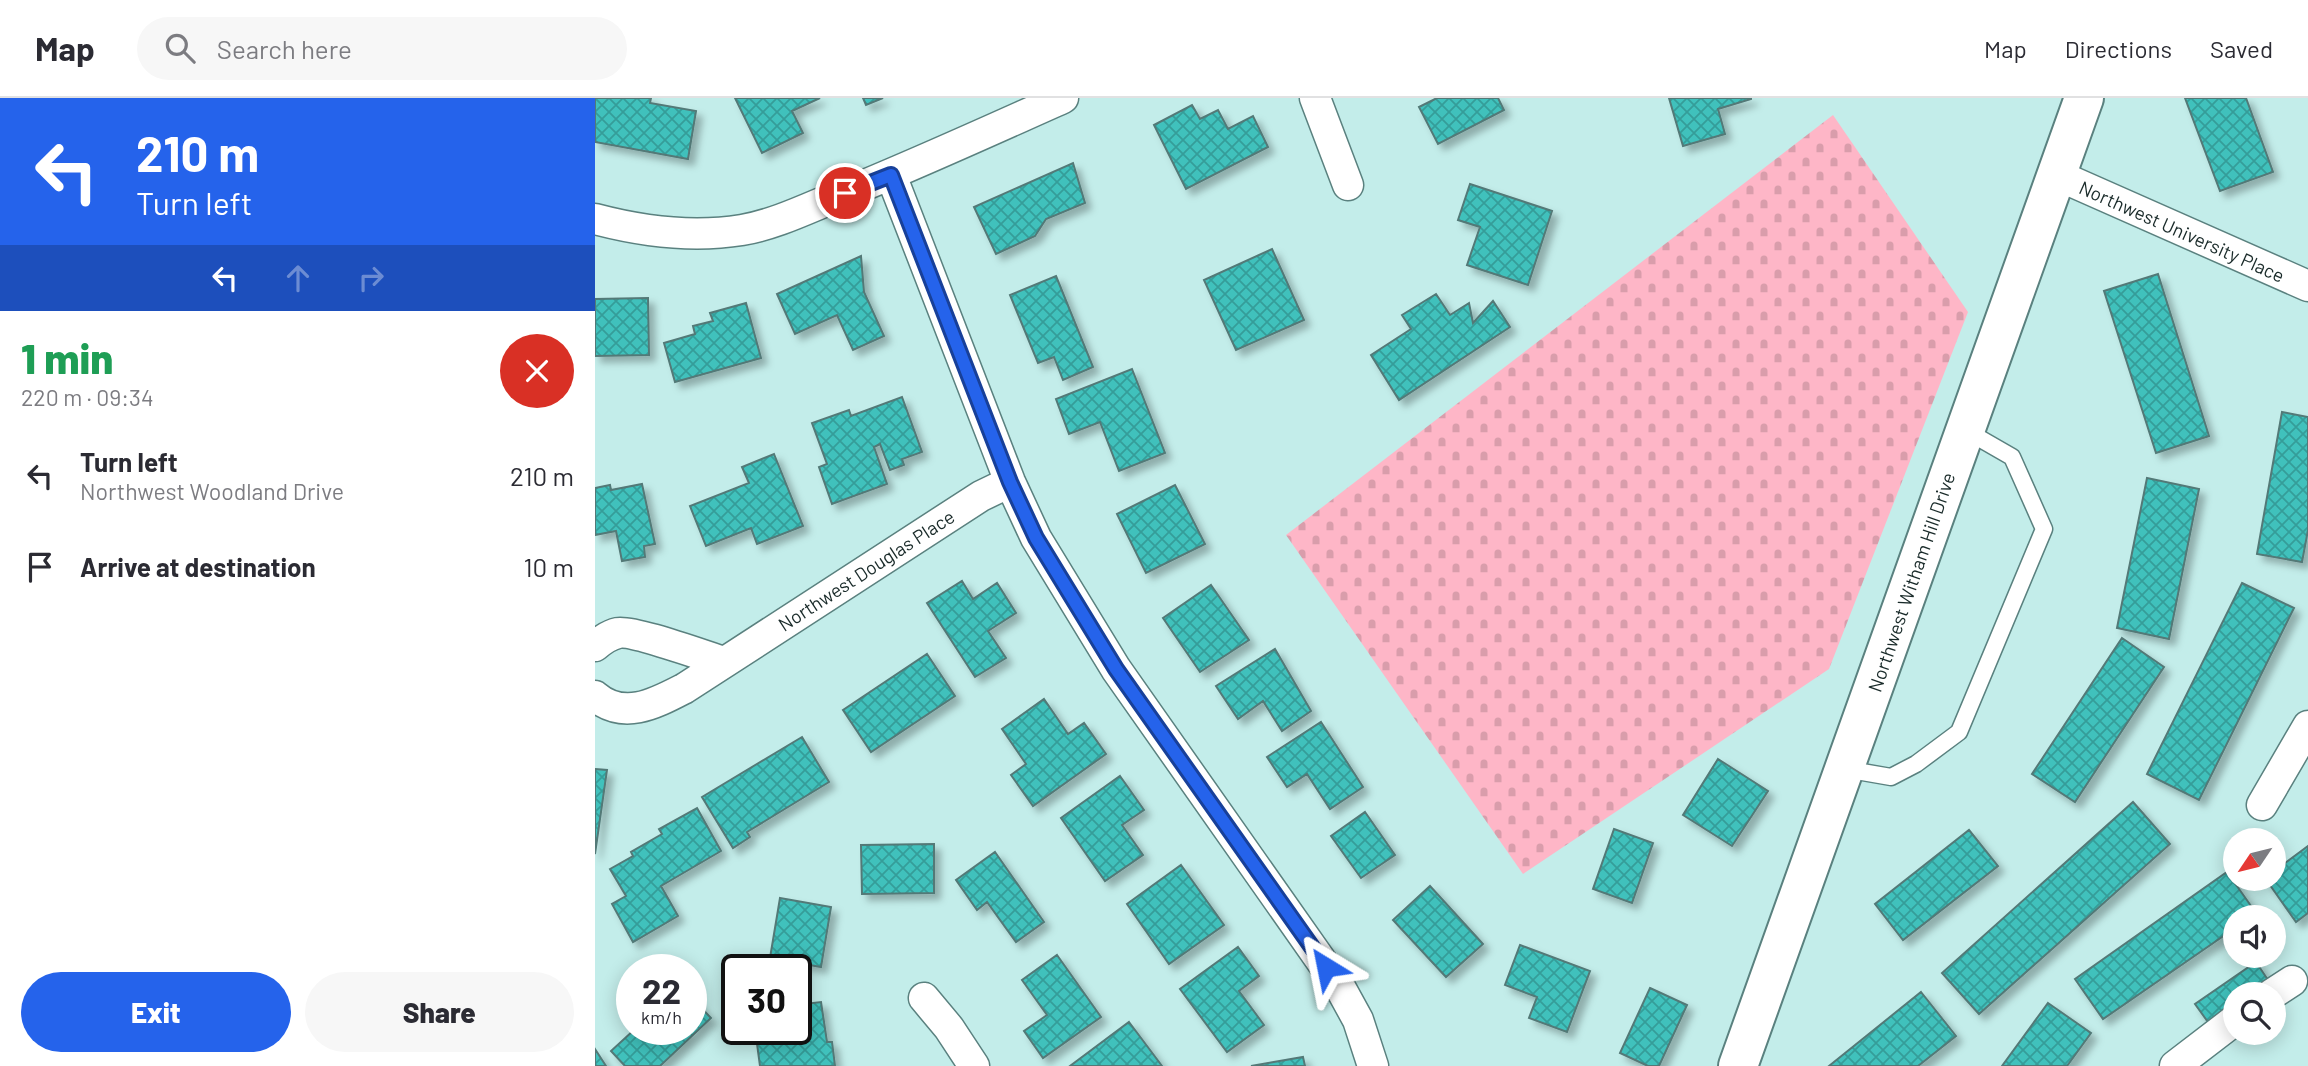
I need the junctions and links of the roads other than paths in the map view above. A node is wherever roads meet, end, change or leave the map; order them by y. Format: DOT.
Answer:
graph roads {
  1 [pos="1062,98"];
  2 [pos="1315,98"];
  3 [pos="2084,98"];
  4 [pos="891,175"];
  5 [pos="2057,175"];
  6 [pos="1348,185"];
  7 [pos="595,219"];
  8 [pos="2308,286"];
  9 [pos="1965,430"];
  10 [pos="1010,482"];
  11 [pos="595,646"];
  12 [pos="724,662"];
  13 [pos="595,696"];
  14 [pos="2308,726"];
  15 [pos="1845,769"];
  16 [pos="2262,805"];
  17 [pos="924,998"];
  18 [pos="2223,1029"];
  19 [pos="974,1066"];
  20 [pos="1373,1066"];
  21 [pos="1738,1066"];
  22 [pos="2175,1066"];
  1 -- 4 [label="street"];
  2 -- 6 [label="street"];
  3 -- 5 [label="street, Northwest Witham Hill Drive"];
  4 -- 7 [label="street"];
  4 -- 10 [label="street"];
  5 -- 8 [label="street, Northwest University Place"];
  5 -- 9 [label="street, Northwest Witham Hill Drive"];
  9 -- 15 [label="street, Northwest Witham Hill Drive"];
  9 -- 15 [label="lane"];
  10 -- 12 [label="street, Northwest Douglas Place"];
  10 -- 20 [label="street"];
  11 -- 12 [label="street"];
  12 -- 13 [label="street, Northwest Douglas Place"];
  14 -- 16 [label="street"];
  15 -- 21 [label="street, Northwest Witham Hill Drive"];
  17 -- 19 [label="street"];
  18 -- 22 [label="street"];
}
